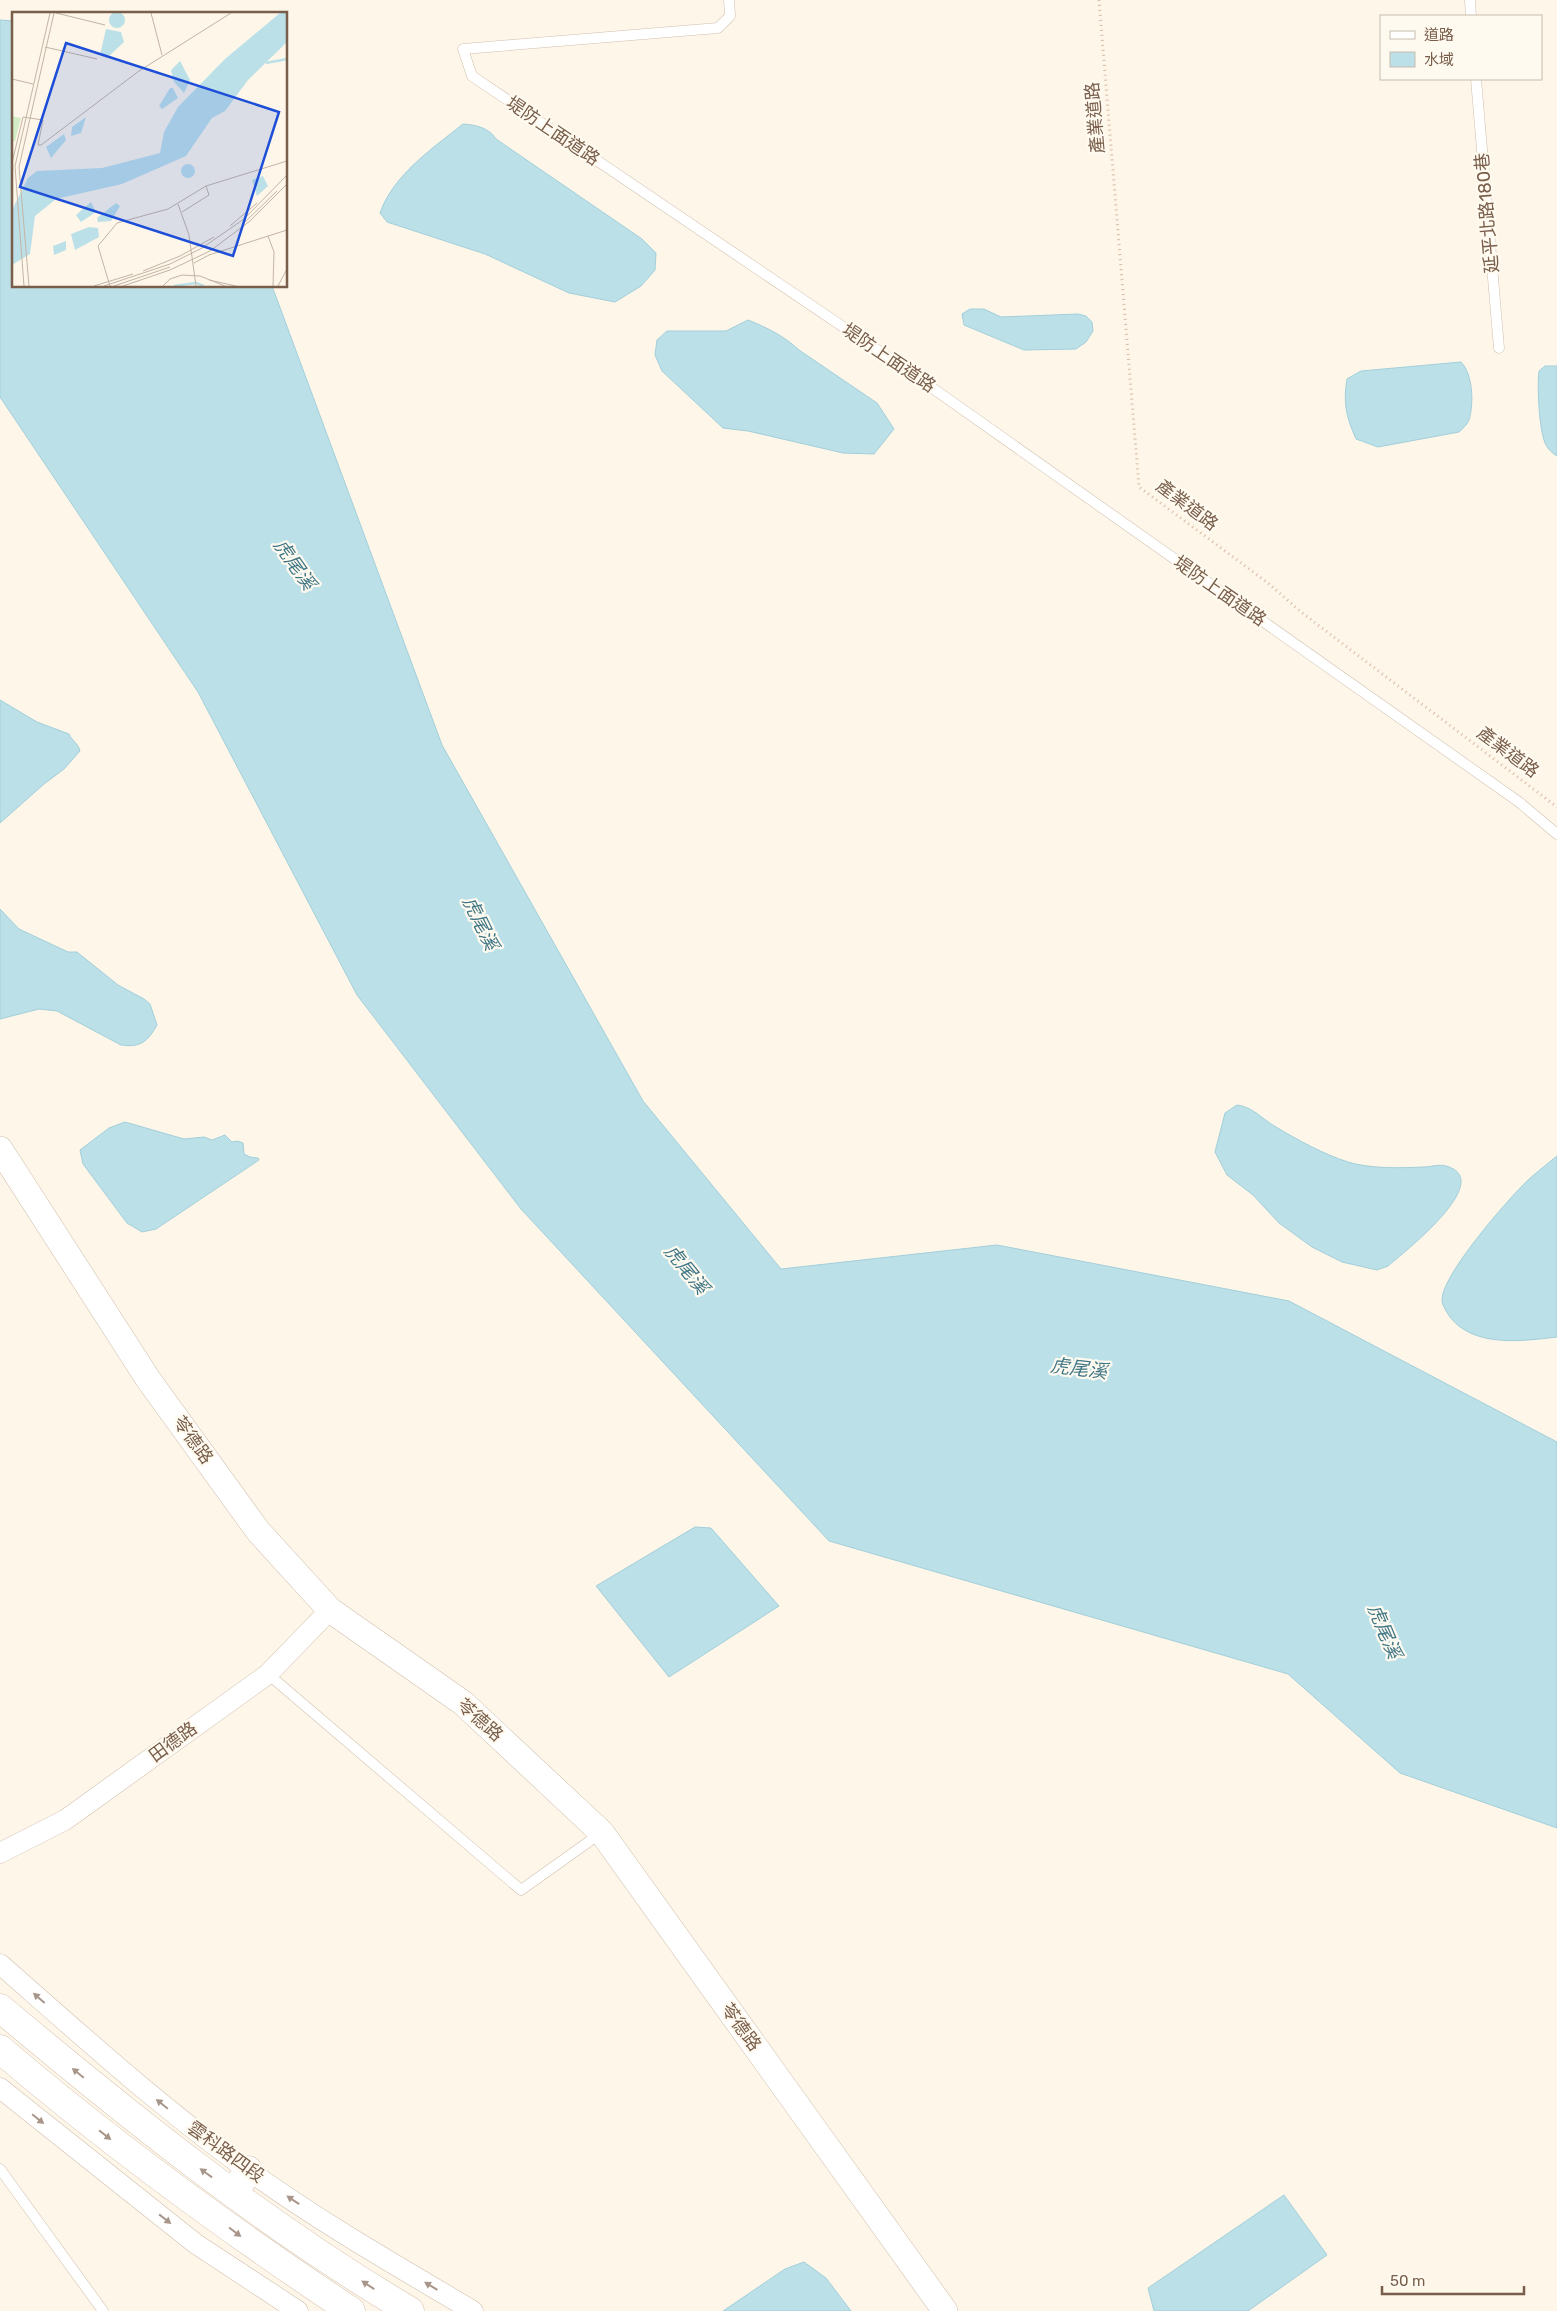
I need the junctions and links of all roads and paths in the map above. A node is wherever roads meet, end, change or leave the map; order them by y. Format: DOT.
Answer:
graph roads {
  1 [pos="729,0"];
  2 [pos="1099,0"];
  3 [pos="1470,0"];
  4 [pos="1471,15"];
  5 [pos="1476,80"];
  6 [pos="1498,348"];
  7 [pos="1557,808"];
  8 [pos="1557,834"];
  9 [pos="0,1149"];
  10 [pos="330,1610"];
  11 [pos="268,1674"];
  12 [pos="602,1832"];
  13 [pos="0,1853"];
  14 [pos="0,1964"];
  15 [pos="0,2008"];
  16 [pos="0,2048"];
  17 [pos="0,2088"];
  18 [pos="0,2170"];
  19 [pos="241,2182"];
  20 [pos="102,2311"];
  21 [pos="298,2311"];
  22 [pos="351,2311"];
  23 [pos="410,2311"];
  24 [pos="473,2311"];
  25 [pos="944,2311"];
  1 -- 8 [label="lane, 堤防上面道路"];
  2 -- 7 [label="path, 產業道路"];
  3 -- 4 [label="lane"];
  5 -- 6 [label="lane, 延平北路180巷"];
  9 -- 10 [label="street, 苓德路"];
  10 -- 11 [label="street, 田德路"];
  10 -- 12 [label="street, 苓德路"];
  11 -- 12 [label="lane"];
  11 -- 13 [label="street, 田德路"];
  12 -- 25 [label="street, 苓德路"];
  19 -- 14 [label="street, 雲科路四段, one-way"];
  19 -- 15 [label="main road, 雲科路四段, one-way"];
  16 -- 22 [label="main road, one-way"];
  17 -- 21 [label="street, one-way"];
  18 -- 20 [label="lane"];
  23 -- 19 [label="main road, 雲科路四段, one-way"];
  24 -- 19 [label="street, 雲科路四段, one-way"];
}
